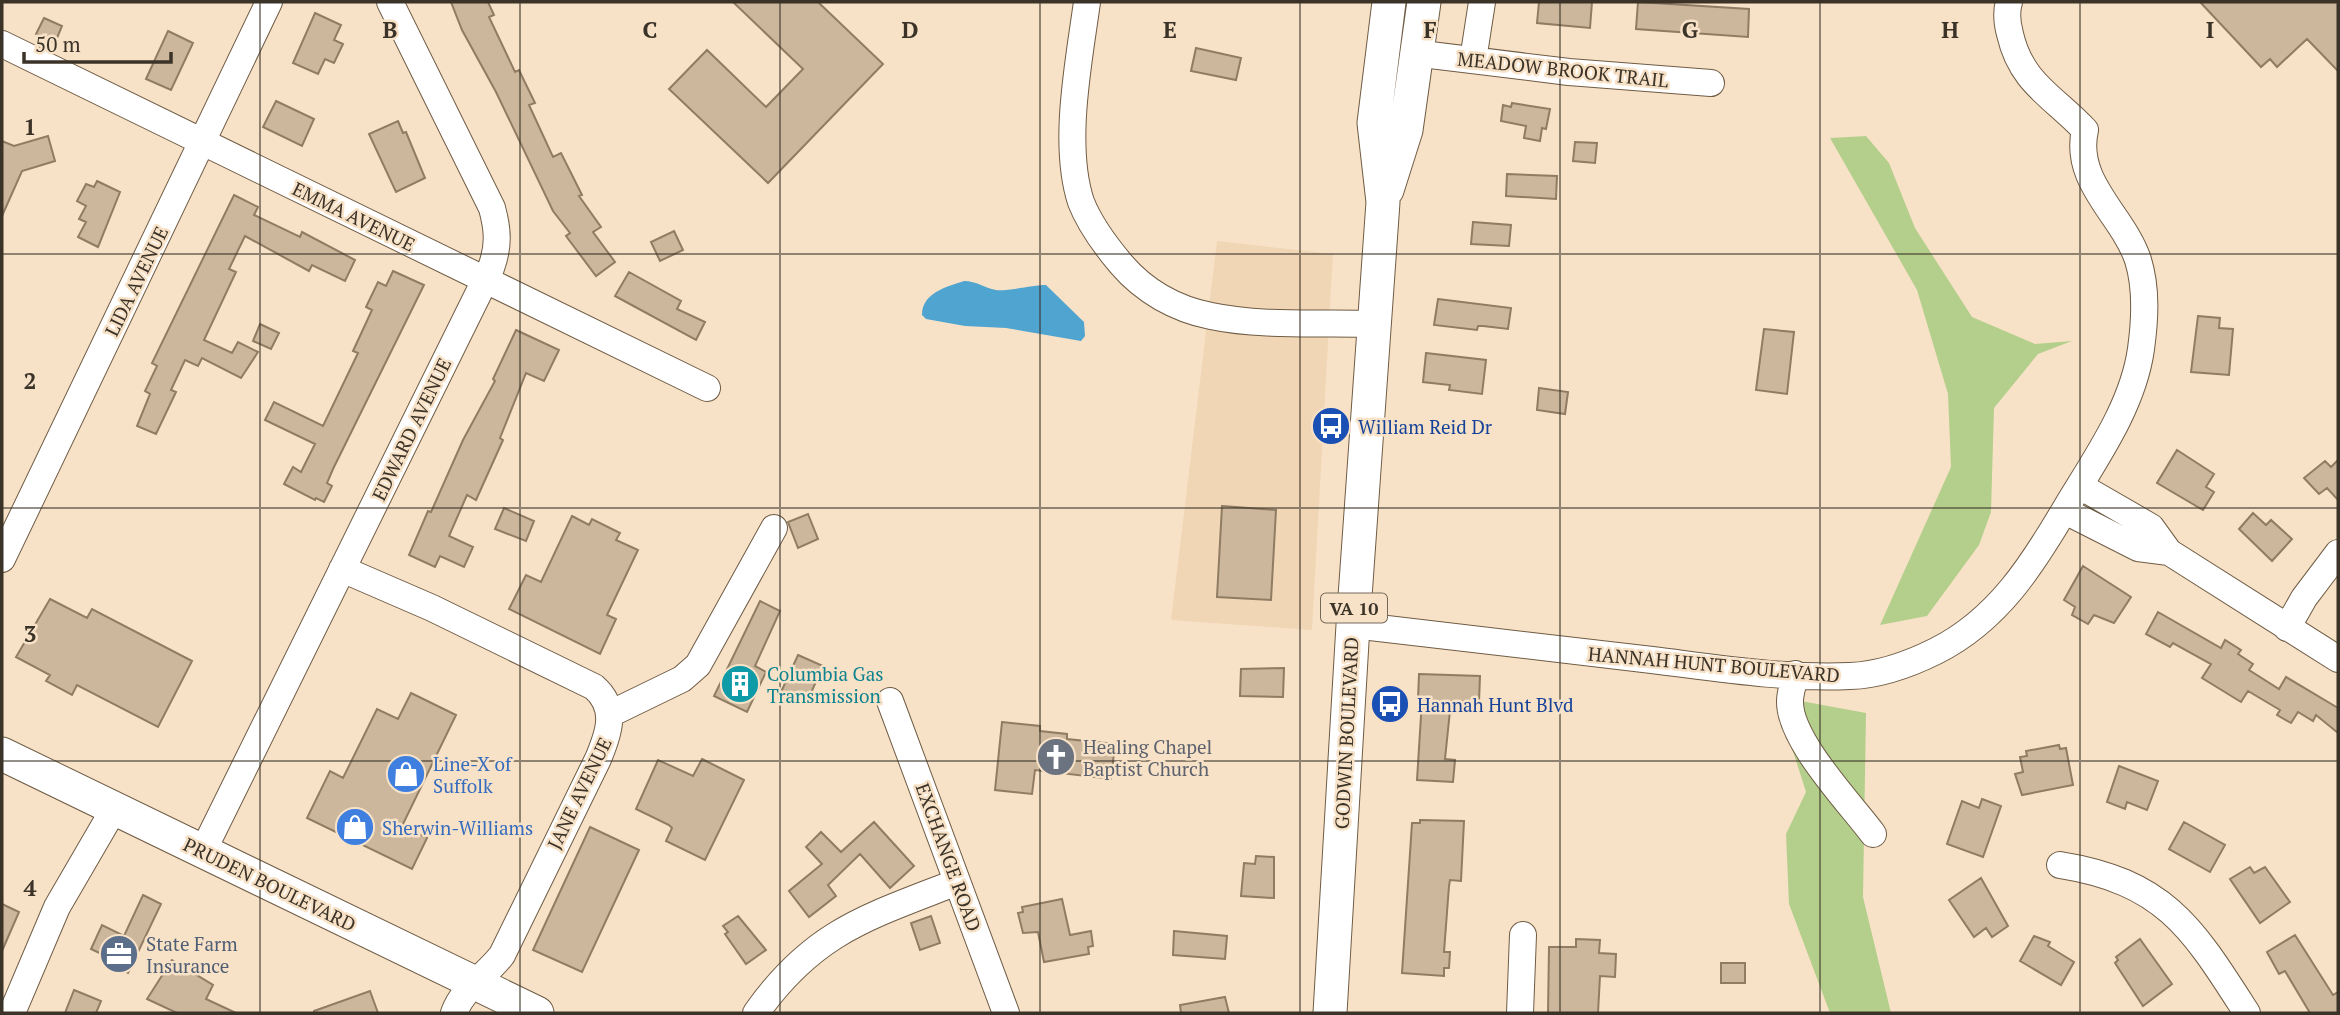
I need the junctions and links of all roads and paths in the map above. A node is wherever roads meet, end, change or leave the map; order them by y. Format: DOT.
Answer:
graph roads {
  1 [pos="269,2"];
  2 [pos="390,2"];
  3 [pos="1087,2"];
  4 [pos="1389,2"];
  5 [pos="1423,2"];
  6 [pos="1482,2"];
  7 [pos="2009,2"];
  8 [pos="2,44"];
  9 [pos="1414,53"];
  10 [pos="1473,60"];
  11 [pos="1711,83"];
  12 [pos="204,142"];
  13 [pos="1383,202"];
  14 [pos="485,280"];
  15 [pos="1375,324"];
  16 [pos="707,388"];
  17 [pos="2080,486"];
  18 [pos="2065,511"];
  19 [pos="774,528"];
  20 [pos="2169,552"];
  21 [pos="2338,553"];
  22 [pos="2,559"];
  23 [pos="342,569"];
  24 [pos="1353,625"];
  25 [pos="2287,628"];
  26 [pos="2338,659"];
  27 [pos="1795,674"];
  28 [pos="890,701"];
  29 [pos="610,714"];
  30 [pos="2,754"];
  31 [pos="114,808"];
  32 [pos="1873,834"];
  33 [pos="203,851"];
  34 [pos="2060,865"];
  35 [pos="957,882"];
  36 [pos="1523,935"];
  37 [pos="474,983"];
  38 [pos="12,1013"];
  39 [pos="454,1013"];
  40 [pos="537,1013"];
  41 [pos="756,1013"];
  42 [pos="1006,1013"];
  43 [pos="1330,1013"];
  44 [pos="1520,1013"];
  45 [pos="2247,1013"];
  1 -- 12 [label="street, LIDA AVENUE"];
  2 -- 14 [label="street, EDWARD AVENUE"];
  3 -- 15 [label="street"];
  4 -- 13 [label="main road, GODWIN BOULEVARD / VA 10"];
  5 -- 9 [label="main road, GODWIN BOULEVARD / VA 10"];
  6 -- 10 [label="street"];
  7 -- 17 [label="street, HANNAH HUNT BOULEVARD"];
  8 -- 12 [label="street, EMMA AVENUE"];
  9 -- 10 [label="street, MEADOW BROOK TRAIL"];
  9 -- 13 [label="main road, GODWIN BOULEVARD / VA 10"];
  10 -- 11 [label="street, MEADOW BROOK TRAIL"];
  12 -- 14 [label="street, EMMA AVENUE"];
  12 -- 22 [label="street, LIDA AVENUE"];
  13 -- 15 [label="main road, GODWIN BOULEVARD / VA 10"];
  14 -- 16 [label="street, EMMA AVENUE"];
  14 -- 23 [label="street, EDWARD AVENUE"];
  15 -- 24 [label="main road, GODWIN BOULEVARD / VA 10"];
  17 -- 18 [label="street, HANNAH HUNT BOULEVARD"];
  17 -- 20 [label="street"];
  18 -- 20 [label="street"];
  18 -- 27 [label="street, HANNAH HUNT BOULEVARD"];
  19 -- 29 [label="street, JANE AVENUE"];
  20 -- 25 [label="street"];
  21 -- 25 [label="street"];
  23 -- 29 [label="street"];
  23 -- 33 [label="street, EDWARD AVENUE"];
  24 -- 27 [label="street, HANNAH HUNT BOULEVARD"];
  24 -- 43 [label="main road, GODWIN BOULEVARD / VA 10"];
  25 -- 26 [label="street"];
  27 -- 32 [label="street"];
  28 -- 35 [label="street, EXCHANGE ROAD"];
  29 -- 37 [label="street, JANE AVENUE"];
  30 -- 31 [label="main road, PRUDEN BOULEVARD"];
  31 -- 33 [label="main road, PRUDEN BOULEVARD"];
  31 -- 38 [label="street"];
  33 -- 37 [label="main road, PRUDEN BOULEVARD"];
  34 -- 45 [label="street"];
  35 -- 41 [label="street"];
  35 -- 42 [label="street, EXCHANGE ROAD"];
  36 -- 44 [label="street"];
  37 -- 39 [label="street, JANE AVENUE"];
  37 -- 40 [label="main road, PRUDEN BOULEVARD"];
}
